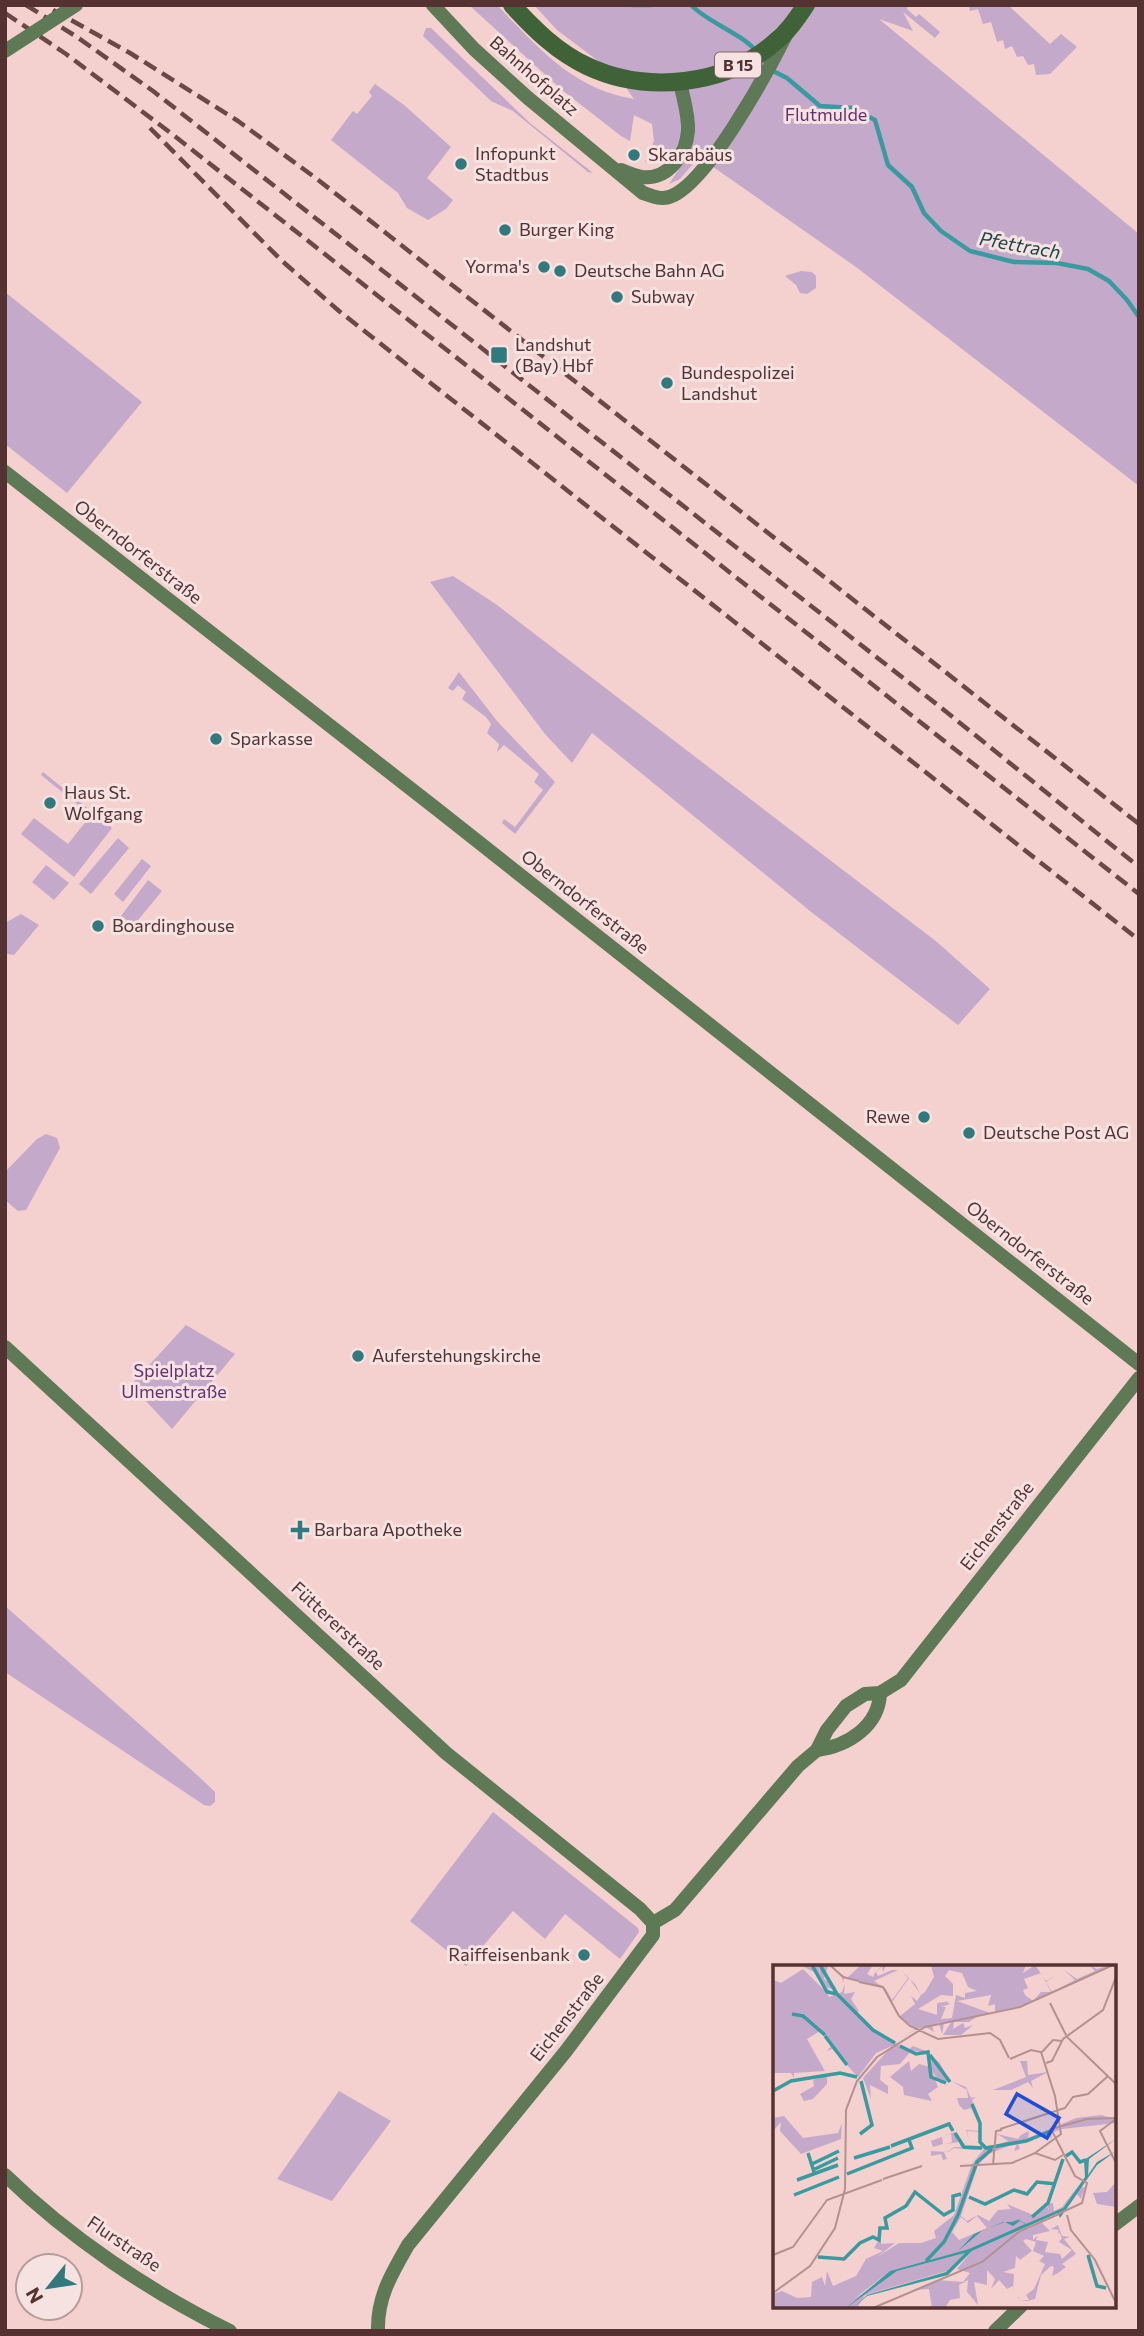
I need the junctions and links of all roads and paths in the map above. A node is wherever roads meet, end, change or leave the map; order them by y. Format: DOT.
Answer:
graph roads {
  1 [pos="76,5"];
  2 [pos="433,5"];
  3 [pos="512,5"];
  4 [pos="806,5"];
  5 [pos="788,31"];
  6 [pos="5,51"];
  7 [pos="680,82"];
  8 [pos="616,169"];
  9 [pos="5,472"];
  10 [pos="5,1347"];
  11 [pos="1139,1364"];
  12 [pos="1139,1378"];
  13 [pos="880,1693"];
  14 [pos="817,1749"];
  15 [pos="653,1923"];
  16 [pos="5,2175"];
  17 [pos="1139,2206"];
  18 [pos="1116,2223"];
  19 [pos="1019,2308"];
  20 [pos="230,2331"];
  21 [pos="378,2331"];
  22 [pos="995,2331"];
  1 -- 6 [label="street, bridge"];
  2 -- 8 [label="street, Bahnhofplatz"];
  3 -- 7 [label="main road, B 15"];
  4 -- 5 [label="main road, B 15"];
  5 -- 7 [label="main road, B 15"];
  5 -- 8 [label="street, Bahnhofplatz"];
  7 -- 8 [label="street"];
  9 -- 11 [label="street, Oberndorferstraße"];
  10 -- 15 [label="street, Füttererstraße"];
  12 -- 13 [label="street, Eichenstraße"];
  13 -- 14 [label="street, Eichenstraße"];
  13 -- 14 [label="street, Eichenstraße"];
  14 -- 15 [label="street, Eichenstraße"];
  15 -- 21 [label="street, Eichenstraße"];
  16 -- 20 [label="street, Flurstraße"];
  17 -- 18 [label="street"];
  19 -- 22 [label="street"];
}
